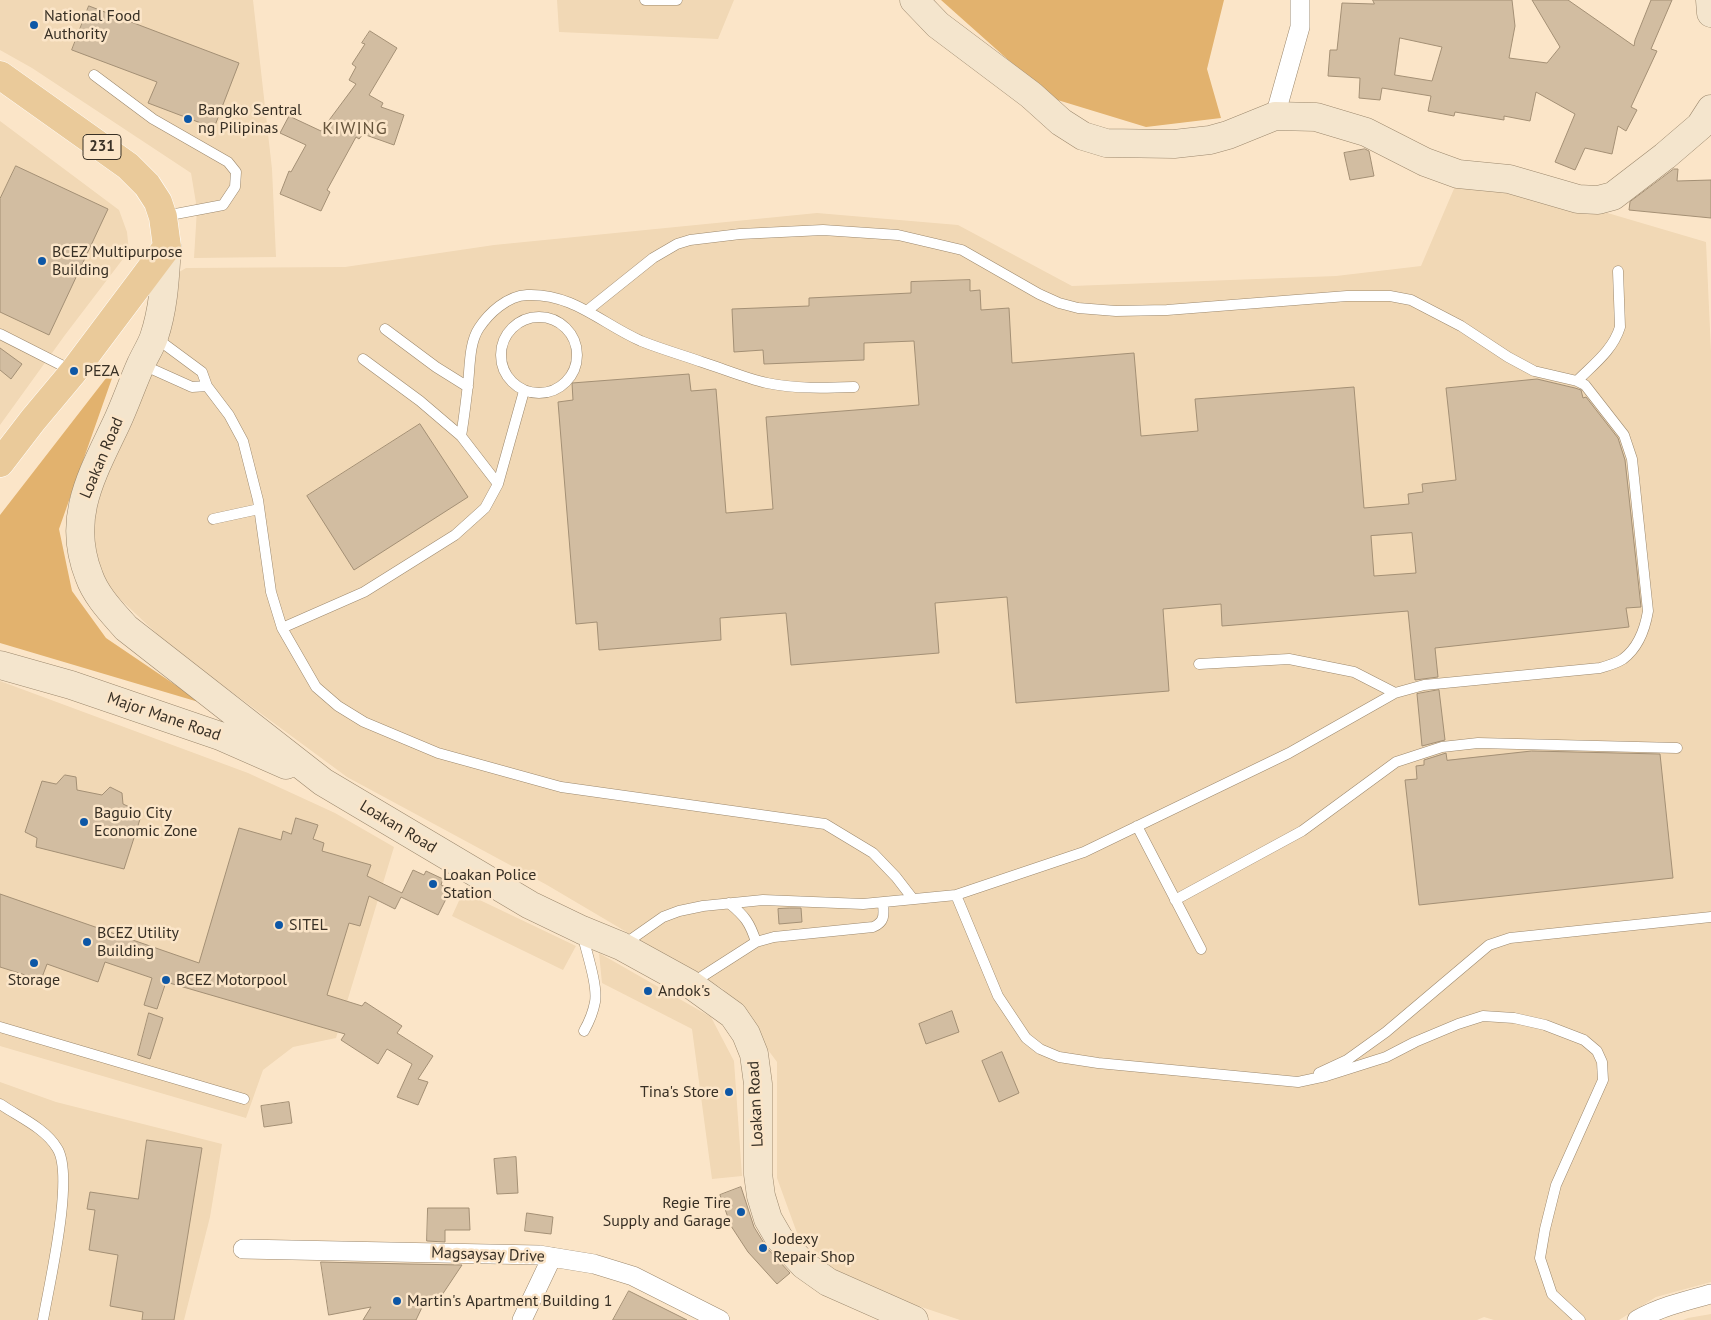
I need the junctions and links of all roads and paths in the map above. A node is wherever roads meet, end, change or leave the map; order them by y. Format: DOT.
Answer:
graph roads {
  1 [pos="645,0"];
  2 [pos="677,0"];
  3 [pos="914,0"];
  4 [pos="1300,0"];
  5 [pos="1710,0"];
  6 [pos="1711,12"];
  7 [pos="0,75"];
  8 [pos="94,75"];
  9 [pos="1711,109"];
  10 [pos="1275,116"];
  11 [pos="163,217"];
  12 [pos="167,247"];
  13 [pos="1618,271"];
  14 [pos="588,310"];
  15 [pos="385,329"];
  16 [pos="0,334"];
  17 [pos="154,337"];
  18 [pos="363,358"];
  19 [pos="141,364"];
  20 [pos="74,371"];
  21 [pos="1577,381"];
  22 [pos="207,386"];
  23 [pos="468,387"];
  24 [pos="854,387"];
  25 [pos="524,391"];
  26 [pos="461,436"];
  27 [pos="0,463"];
  28 [pos="498,484"];
  29 [pos="259,509"];
  30 [pos="213,519"];
  31 [pos="282,628"];
  32 [pos="1199,664"];
  33 [pos="0,665"];
  34 [pos="1395,693"];
  35 [pos="1677,748"];
  36 [pos="323,782"];
  37 [pos="1137,826"];
  38 [pos="956,895"];
  39 [pos="913,899"];
  40 [pos="1176,900"];
  41 [pos="729,903"];
  42 [pos="883,903"];
  43 [pos="1711,917"];
  44 [pos="582,930"];
  45 [pos="756,942"];
  46 [pos="621,946"];
  47 [pos="1201,949"];
  48 [pos="690,984"];
  49 [pos="0,1027"];
  50 [pos="584,1031"];
  51 [pos="1298,1082"];
  52 [pos="244,1099"];
  53 [pos="0,1104"];
  54 [pos="243,1249"];
  55 [pos="552,1257"];
  56 [pos="1711,1294"];
  57 [pos="42,1320"];
  58 [pos="522,1320"];
  59 [pos="720,1320"];
  60 [pos="914,1320"];
  61 [pos="1580,1320"];
  62 [pos="1637,1320"];
  1 -- 2 [label="lane"];
  3 -- 10 [label="main road"];
  4 -- 10 [label="street"];
  5 -- 6 [label="main road"];
  7 -- 11 [label="main road, Loakan Road / 231"];
  8 -- 11 [label="lane"];
  9 -- 10 [label="main road"];
  11 -- 12 [label="main road, Loakan Road / 231"];
  12 -- 17 [label="main road, Loakan Road / 231"];
  12 -- 20 [label="main road"];
  13 -- 21 [label="lane"];
  14 -- 21 [label="lane"];
  14 -- 23 [label="lane"];
  14 -- 24 [label="lane"];
  15 -- 23 [label="lane"];
  16 -- 20 [label="lane"];
  17 -- 19 [label="main road, Loakan Road / 231"];
  17 -- 22 [label="lane"];
  18 -- 26 [label="lane"];
  19 -- 22 [label="lane"];
  19 -- 36 [label="main road, Loakan Road / 231"];
  20 -- 27 [label="main road"];
  21 -- 34 [label="lane"];
  22 -- 29 [label="lane"];
  23 -- 26 [label="lane"];
  25 -- 25 [label="lane"];
  25 -- 28 [label="lane"];
  26 -- 28 [label="lane"];
  28 -- 31 [label="lane"];
  29 -- 30 [label="lane"];
  29 -- 31 [label="lane"];
  31 -- 39 [label="lane"];
  32 -- 34 [label="lane"];
  33 -- 36 [label="main road, Major Mane Road"];
  34 -- 37 [label="lane"];
  35 -- 40 [label="lane"];
  36 -- 44 [label="main road, Loakan Road / 231"];
  37 -- 38 [label="lane"];
  37 -- 40 [label="lane"];
  38 -- 39 [label="lane"];
  38 -- 51 [label="lane"];
  39 -- 42 [label="lane"];
  40 -- 47 [label="lane"];
  41 -- 42 [label="lane"];
  41 -- 45 [label="lane"];
  41 -- 46 [label="lane"];
  42 -- 45 [label="lane"];
  43 -- 51 [label="lane"];
  44 -- 46 [label="main road, Loakan Road / 231"];
  44 -- 50 [label="lane"];
  45 -- 48 [label="lane"];
  46 -- 48 [label="main road, Loakan Road / 231"];
  48 -- 60 [label="main road, Loakan Road / 231"];
  49 -- 52 [label="lane"];
  51 -- 61 [label="lane"];
  53 -- 57 [label="lane"];
  54 -- 55 [label="street, Magsaysay Drive"];
  55 -- 58 [label="street"];
  55 -- 59 [label="street, Magsaysay Drive"];
  56 -- 62 [label="street"];
}
